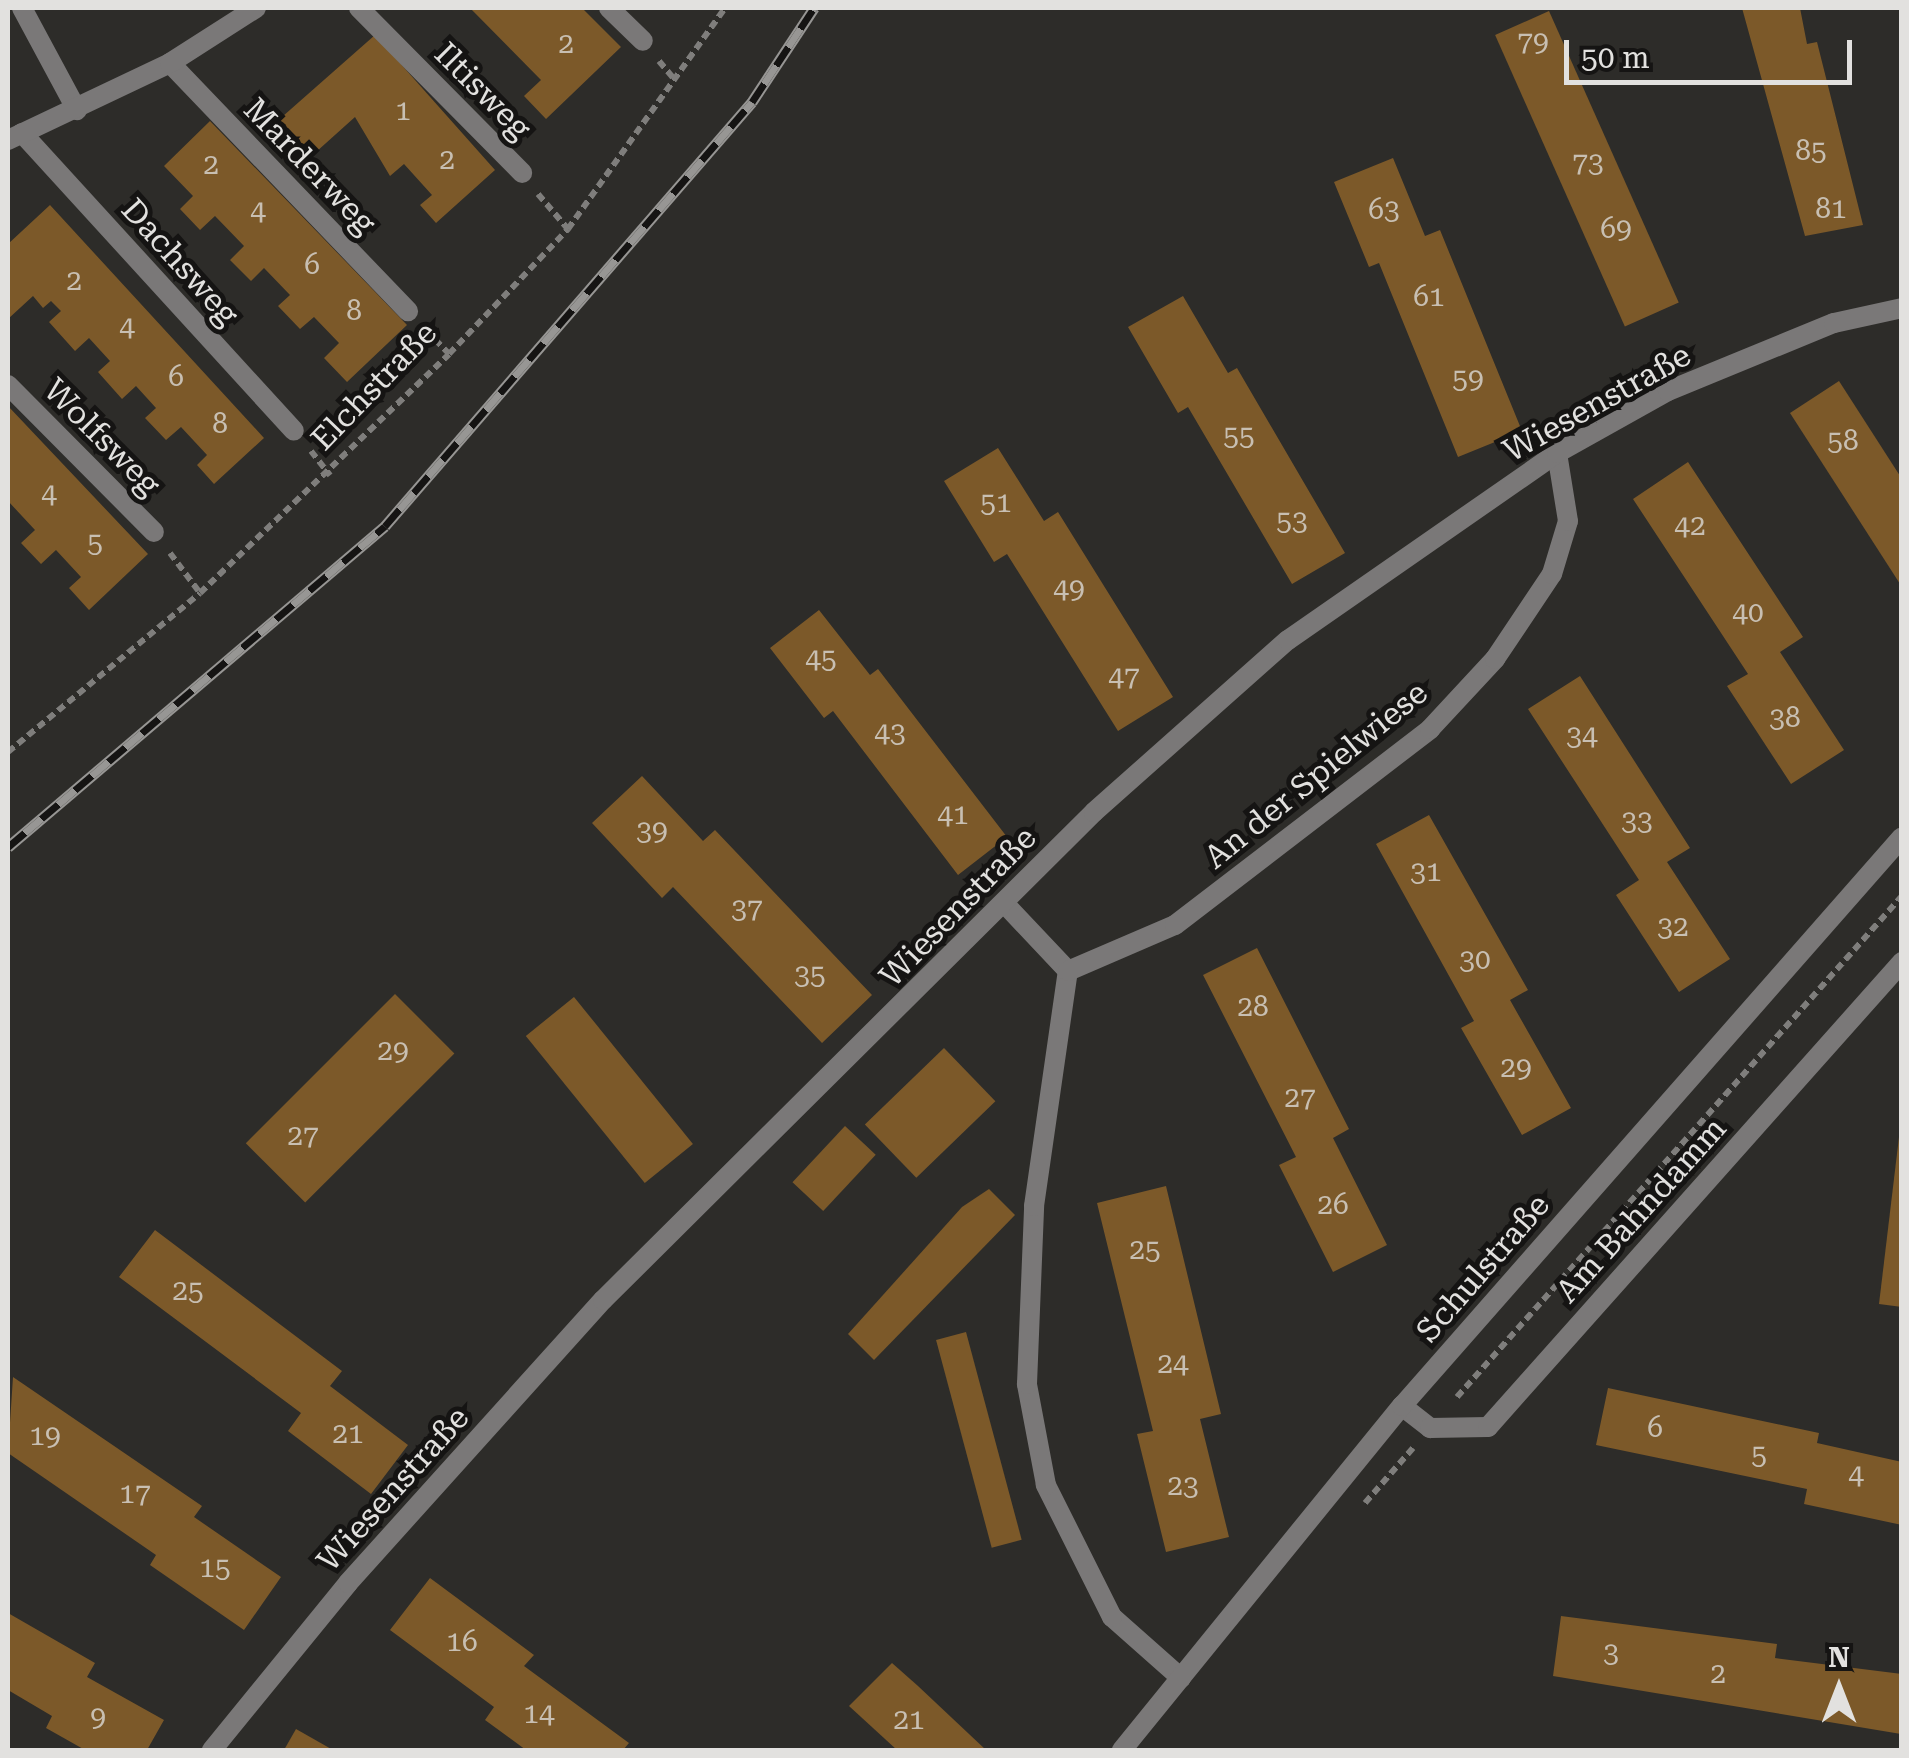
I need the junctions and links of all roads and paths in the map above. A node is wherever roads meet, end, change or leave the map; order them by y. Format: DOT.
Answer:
graph roads {
  1 [pos="22,8"];
  2 [pos="256,8"];
  3 [pos="359,8"];
  4 [pos="609,8"];
  5 [pos="725,8"];
  6 [pos="643,41"];
  7 [pos="170,63"];
  8 [pos="76,110"];
  9 [pos="15,137"];
  10 [pos="522,173"];
  11 [pos="568,229"];
  12 [pos="1902,308"];
  13 [pos="408,311"];
  14 [pos="8,385"];
  15 [pos="294,431"];
  16 [pos="1557,453"];
  17 [pos="154,532"];
  18 [pos="200,593"];
  19 [pos="8,752"];
  20 [pos="1902,837"];
  21 [pos="1902,896"];
  22 [pos="1004,904"];
  23 [pos="1902,962"];
  24 [pos="1068,971"];
  25 [pos="1402,1406"];
  26 [pos="1430,1428"];
  27 [pos="1354,1516"];
  28 [pos="1180,1678"];
  29 [pos="212,1750"];
  30 [pos="1122,1750"];
  1 -- 8 [label="street"];
  2 -- 7 [label="street"];
  3 -- 10 [label="street, Iltisweg"];
  4 -- 6 [label="street"];
  5 -- 11 [label="path, Elchstraße"];
  7 -- 8 [label="street"];
  7 -- 13 [label="street, Marderweg"];
  8 -- 9 [label="street"];
  9 -- 15 [label="street, Dachsweg"];
  10 -- 11 [label="path"];
  11 -- 18 [label="path, Elchstraße"];
  12 -- 16 [label="street, Wiesenstraße"];
  14 -- 17 [label="street, Wolfsweg"];
  16 -- 22 [label="street, Wiesenstraße"];
  16 -- 24 [label="street, An der Spielwiese"];
  17 -- 18 [label="path"];
  18 -- 19 [label="path, Elchstraße"];
  20 -- 25 [label="street, Schulstraße"];
  21 -- 26 [label="path"];
  22 -- 24 [label="street"];
  22 -- 29 [label="street, Wiesenstraße"];
  23 -- 26 [label="street, Am Bahndamm"];
  24 -- 28 [label="street"];
  25 -- 26 [label="street"];
  25 -- 28 [label="street, Schulstraße"];
  26 -- 27 [label="path"];
  28 -- 30 [label="street, Schulstraße"];
}
